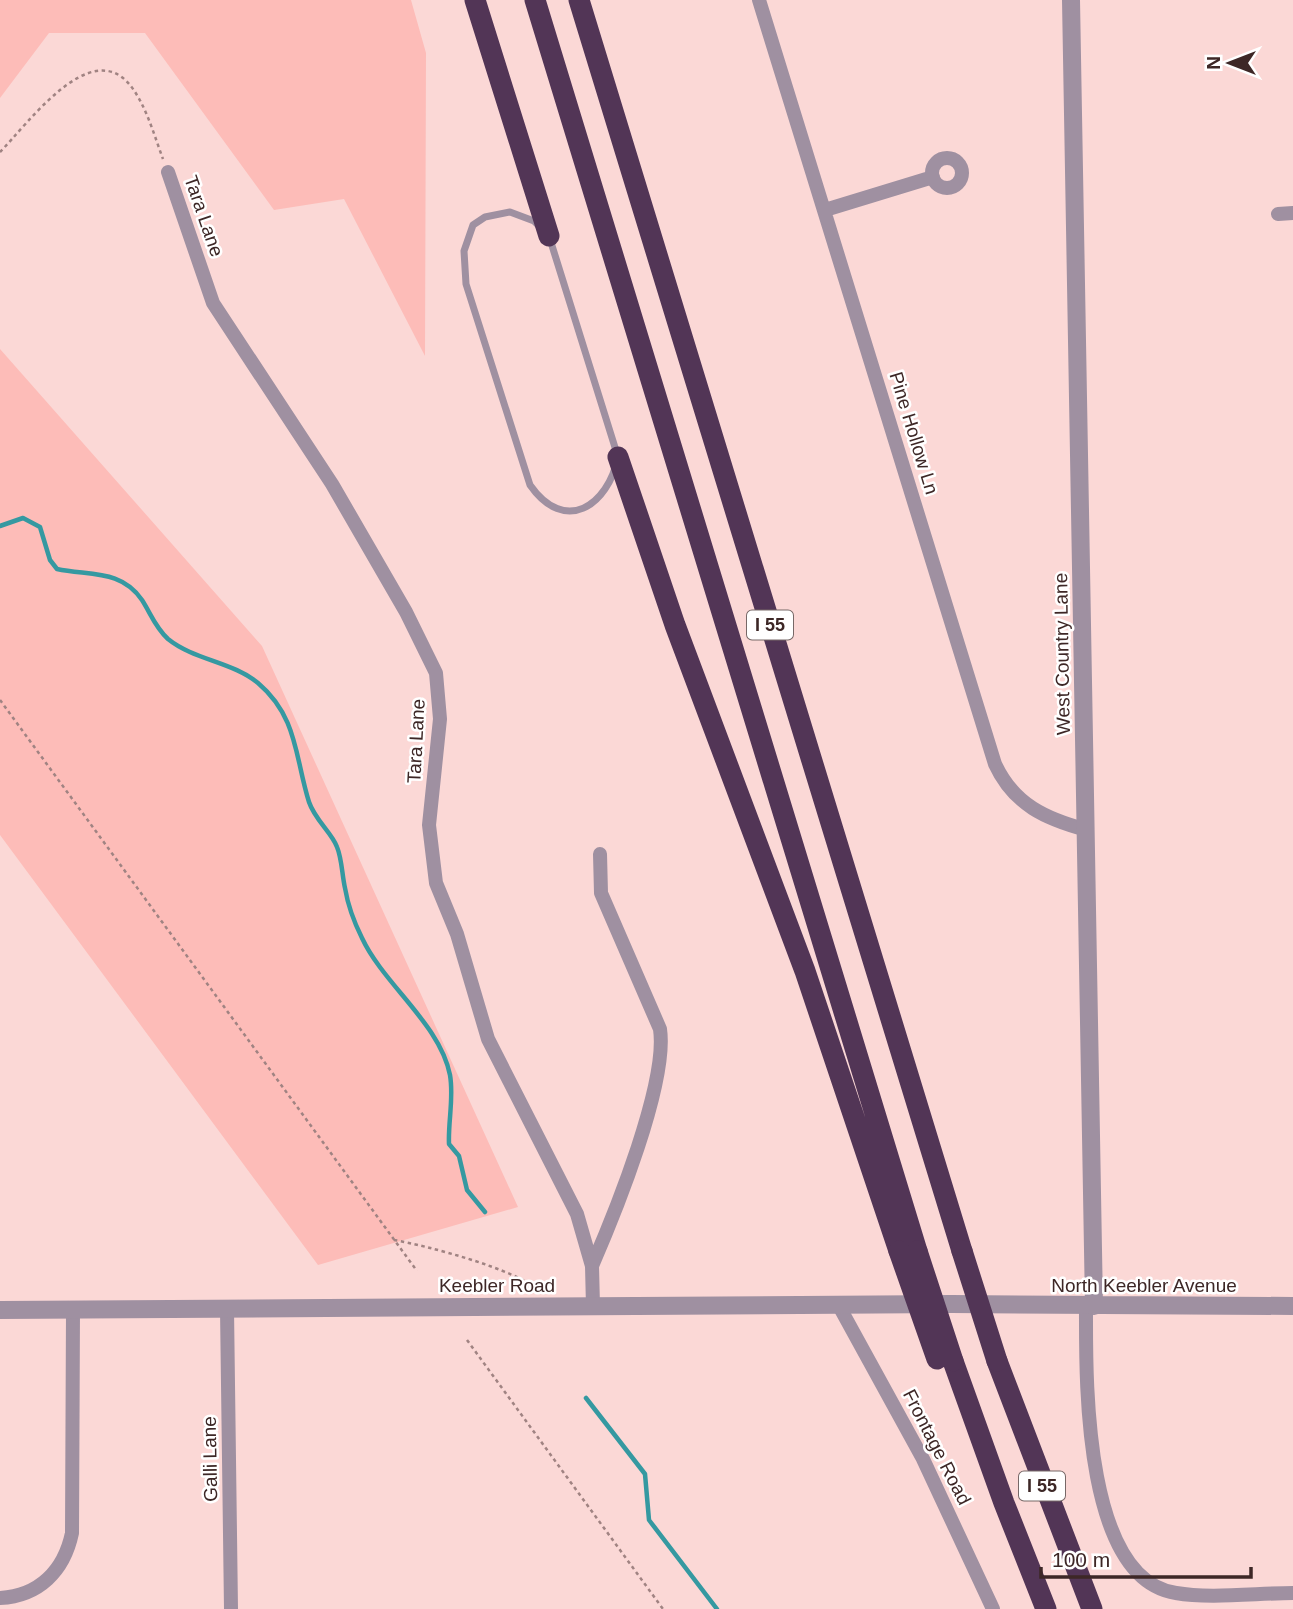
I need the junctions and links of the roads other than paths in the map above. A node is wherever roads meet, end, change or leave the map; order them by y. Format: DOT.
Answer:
graph roads {
  1 [pos="475,0"];
  2 [pos="535,0"];
  3 [pos="579,0"];
  4 [pos="759,0"];
  5 [pos="1071,0"];
  6 [pos="168,172"];
  7 [pos="933,177"];
  8 [pos="825,210"];
  9 [pos="1293,213"];
  10 [pos="1278,214"];
  11 [pos="549,236"];
  12 [pos="618,457"];
  13 [pos="1087,830"];
  14 [pos="600,854"];
  15 [pos="908,1251"];
  16 [pos="592,1266"];
  17 [pos="995,1305"];
  18 [pos="593,1306"];
  19 [pos="839,1306"];
  20 [pos="1090,1306"];
  21 [pos="1293,1306"];
  22 [pos="227,1309"];
  23 [pos="0,1310"];
  24 [pos="73,1311"];
  25 [pos="1293,1593"];
  26 [pos="0,1598"];
  27 [pos="231,1609"];
  28 [pos="993,1609"];
  29 [pos="1046,1609"];
  30 [pos="1092,1609"];
  1 -- 11 [label="highway"];
  2 -- 15 [label="highway, I 55"];
  3 -- 30 [label="highway, I 55, bridge"];
  4 -- 8 [label="street, Pine Hollow Ln"];
  5 -- 13 [label="street, West Country Lane"];
  6 -- 16 [label="street, Tara Lane"];
  7 -- 8 [label="street"];
  8 -- 13 [label="street, Pine Hollow Ln"];
  9 -- 10 [label="street"];
  11 -- 12 [label="lane"];
  11 -- 12 [label="lane"];
  12 -- 15 [label="highway"];
  13 -- 20 [label="street, West Country Lane"];
  14 -- 16 [label="street, Tara Lane"];
  15 -- 29 [label="highway, I 55, bridge"];
  16 -- 18 [label="street, Tara Lane"];
  17 -- 19 [label="street, Keebler Road"];
  17 -- 20 [label="street, North Keebler Avenue"];
  18 -- 19 [label="street, Keebler Road"];
  18 -- 22 [label="street, Keebler Road"];
  19 -- 28 [label="street, Frontage Road"];
  20 -- 21 [label="street, North Keebler Avenue"];
  20 -- 25 [label="street, West Country Lane"];
  22 -- 24 [label="street, Keebler Road"];
  22 -- 27 [label="street, Galli Lane"];
  23 -- 24 [label="street, Keebler Road"];
  24 -- 26 [label="street"];
}
